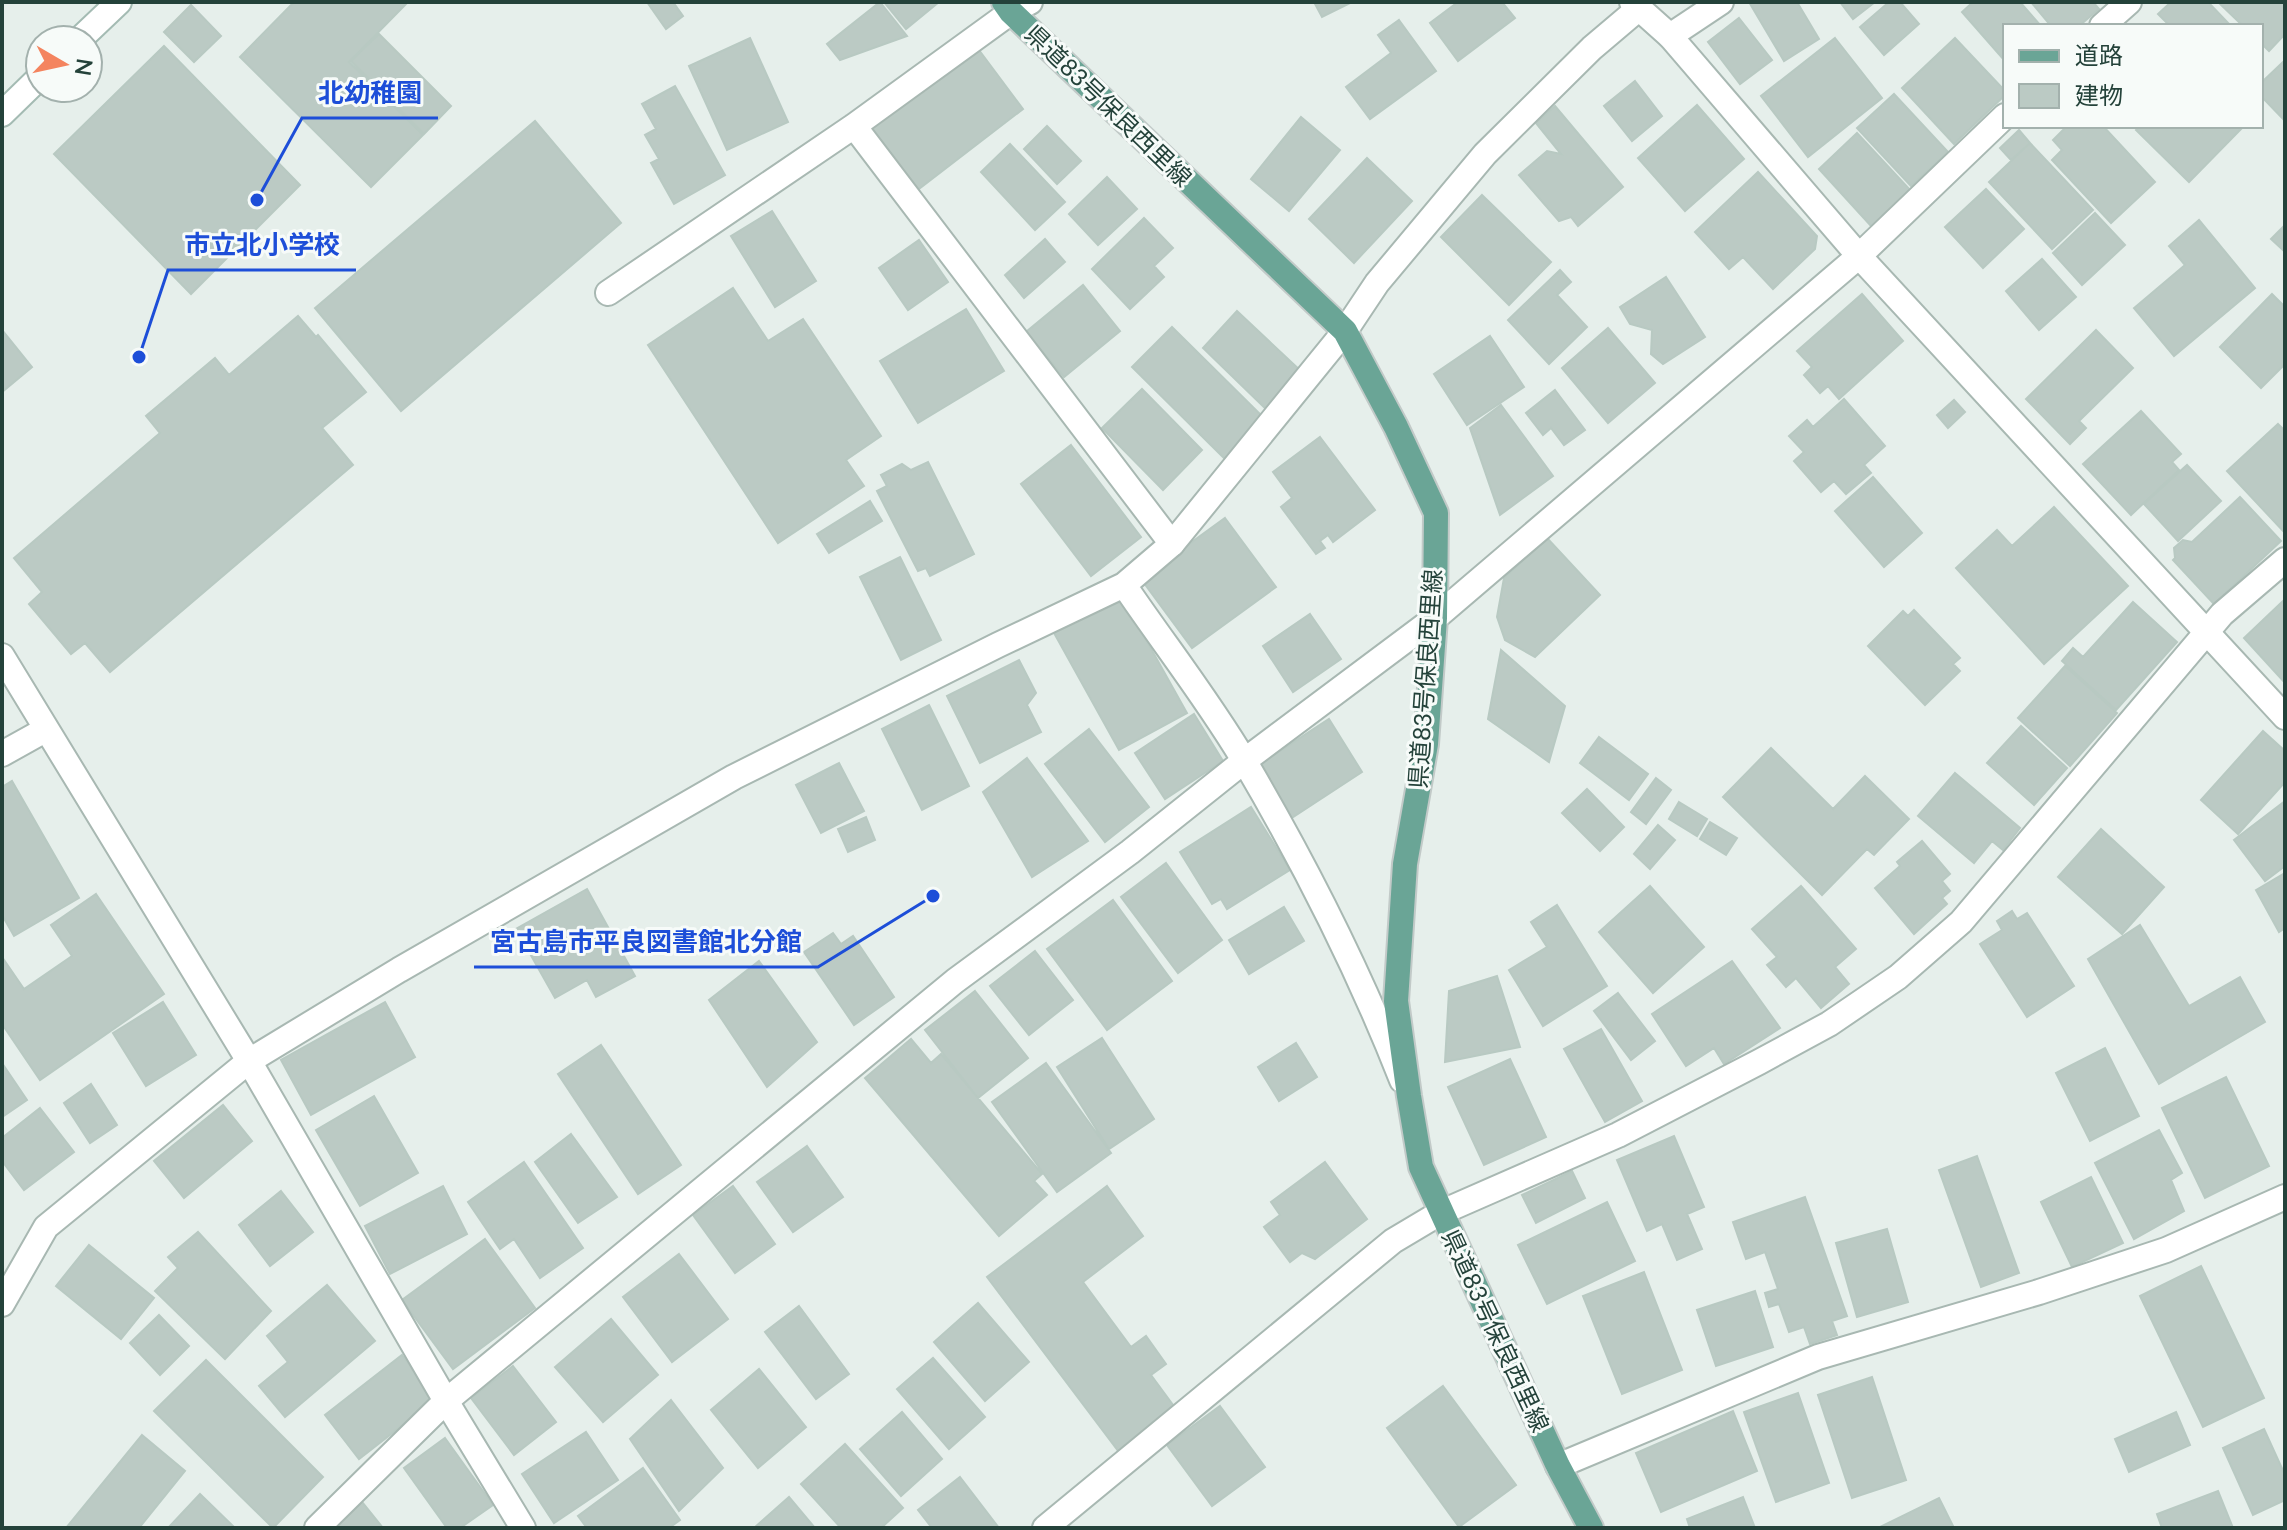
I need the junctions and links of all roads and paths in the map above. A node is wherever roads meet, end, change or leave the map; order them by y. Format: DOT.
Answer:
graph roads {
  1 [pos="119,2"];
  2 [pos="1721,2"];
  3 [pos="2129,2"];
  4 [pos="1015,5"];
  5 [pos="1635,5"];
  6 [pos="96,24"];
  7 [pos="2104,24"];
  8 [pos="1670,36"];
  9 [pos="24,93"];
  10 [pos="2,114"];
  11 [pos="2003,118"];
  12 [pos="854,126"];
  13 [pos="1859,256"];
  14 [pos="608,293"];
  15 [pos="1345,331"];
  16 [pos="1172,544"];
  17 [pos="2285,560"];
  18 [pos="1124,585"];
  19 [pos="1435,618"];
  20 [pos="2206,634"];
  21 [pos="2,656"];
  22 [pos="2285,717"];
  23 [pos="45,730"];
  24 [pos="2,754"];
  25 [pos="1244,761"];
  26 [pos="249,1061"];
  27 [pos="1409,1096"];
  28 [pos="2285,1197"];
  29 [pos="1440,1213"];
  30 [pos="2,1304"];
  31 [pos="446,1401"];
  32 [pos="1558,1466"];
  33 [pos="317,1528"];
  34 [pos="523,1528"];
  35 [pos="1045,1528"];
  36 [pos="1591,1528"];
  1 -- 6 [label="street"];
  2 -- 8 [label="street"];
  3 -- 7 [label="street"];
  4 -- 12 [label="street"];
  4 -- 15 [label="main road, 県道83号保良西里線"];
  5 -- 8 [label="street"];
  5 -- 15 [label="street"];
  8 -- 13 [label="street"];
  9 -- 10 [label="street"];
  11 -- 13 [label="street"];
  12 -- 14 [label="street"];
  12 -- 16 [label="street"];
  13 -- 19 [label="street"];
  13 -- 20 [label="street"];
  15 -- 16 [label="street"];
  15 -- 19 [label="main road, 県道83号保良西里線"];
  16 -- 18 [label="street"];
  17 -- 20 [label="street"];
  18 -- 25 [label="street"];
  18 -- 26 [label="street"];
  19 -- 25 [label="street"];
  19 -- 27 [label="main road, 県道83号保良西里線"];
  20 -- 22 [label="street"];
  20 -- 29 [label="street"];
  21 -- 23 [label="street"];
  23 -- 24 [label="street"];
  23 -- 26 [label="street"];
  25 -- 27 [label="street"];
  25 -- 31 [label="street"];
  26 -- 30 [label="street"];
  26 -- 31 [label="street"];
  27 -- 29 [label="main road, 県道83号保良西里線"];
  28 -- 32 [label="street"];
  29 -- 32 [label="main road, 県道83号保良西里線"];
  29 -- 35 [label="street"];
  31 -- 33 [label="street"];
  31 -- 34 [label="street"];
  32 -- 36 [label="main road, 県道83号保良西里線"];
}
